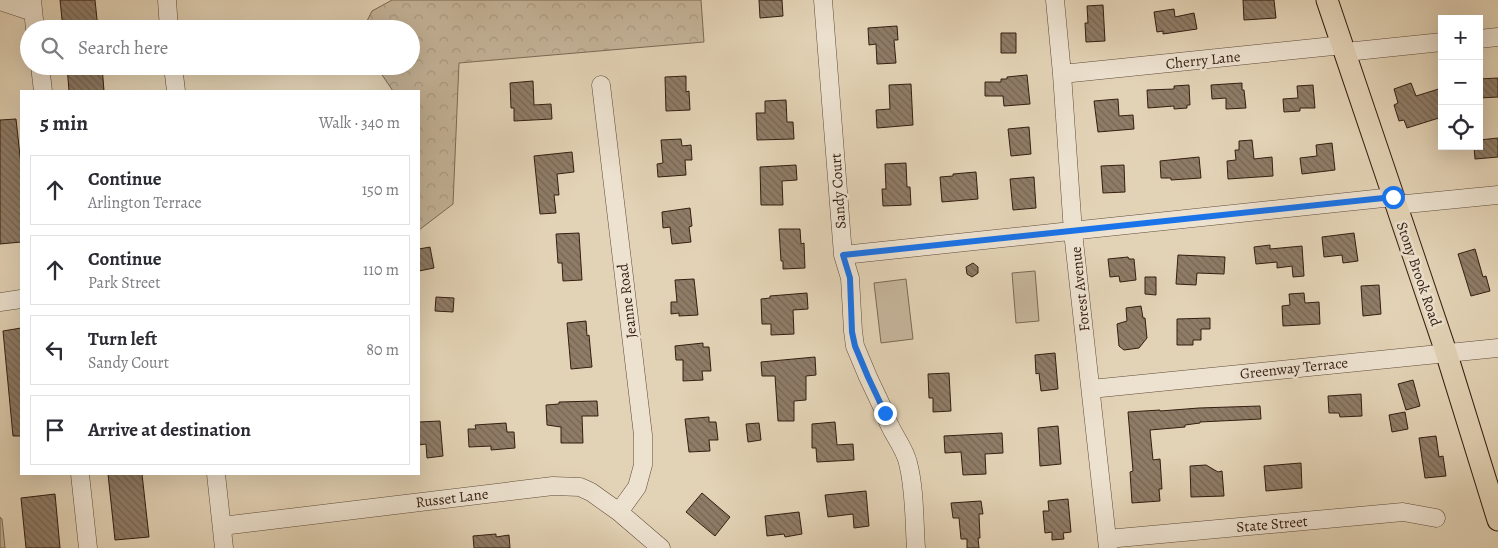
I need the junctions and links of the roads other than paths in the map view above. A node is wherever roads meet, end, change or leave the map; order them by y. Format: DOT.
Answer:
graph roads {
  1 [pos="167,0"];
  2 [pos="823,0"];
  3 [pos="1055,0"];
  4 [pos="1327,0"];
  5 [pos="0,1"];
  6 [pos="33,13"];
  7 [pos="169,20"];
  8 [pos="1498,37"];
  9 [pos="1483,39"];
  10 [pos="1438,42"];
  11 [pos="1344,49"];
  12 [pos="1062,74"];
  13 [pos="41,75"];
  14 [pos="174,75"];
  15 [pos="601,85"];
  16 [pos="43,90"];
  17 [pos="176,90"];
  18 [pos="1498,195"];
  19 [pos="1395,201"];
  20 [pos="1073,232"];
  21 [pos="843,255"];
  22 [pos="20,299"];
  23 [pos="0,302"];
  24 [pos="1498,348"];
  25 [pos="1446,352"];
  26 [pos="1091,389"];
  27 [pos="80,475"];
  28 [pos="216,475"];
  29 [pos="1497,511"];
  30 [pos="620,512"];
  31 [pos="1436,518"];
  32 [pos="222,526"];
  33 [pos="1108,544"];
  34 [pos="88,548"];
  35 [pos="224,548"];
  36 [pos="661,548"];
  37 [pos="916,548"];
  1 -- 7 [label="street"];
  2 -- 21 [label="street, Sandy Court"];
  3 -- 12 [label="street, Forest Avenue"];
  4 -- 11 [label="main road, Stony Brook Road"];
  5 -- 6 [label="street"];
  8 -- 9 [label="street"];
  10 -- 11 [label="street, Cherry Lane"];
  11 -- 12 [label="street, Cherry Lane"];
  11 -- 19 [label="main road, Stony Brook Road"];
  12 -- 20 [label="street, Forest Avenue"];
  13 -- 16 [label="street"];
  14 -- 17 [label="street"];
  15 -- 30 [label="street, Jeanne Road"];
  18 -- 19 [label="street"];
  19 -- 20 [label="street"];
  19 -- 25 [label="main road, Stony Brook Road"];
  20 -- 21 [label="street"];
  20 -- 26 [label="street, Forest Avenue"];
  21 -- 37 [label="street, Sandy Court"];
  22 -- 23 [label="street"];
  24 -- 25 [label="street, Greenway Terrace"];
  25 -- 26 [label="street, Greenway Terrace"];
  25 -- 29 [label="main road, Stony Brook Road"];
  26 -- 33 [label="street, Forest Avenue"];
  27 -- 34 [label="street"];
  28 -- 32 [label="street"];
  30 -- 32 [label="street, Russet Lane"];
  30 -- 36 [label="street, Russet Lane"];
  31 -- 33 [label="street, State Street"];
  32 -- 35 [label="street"];
}
